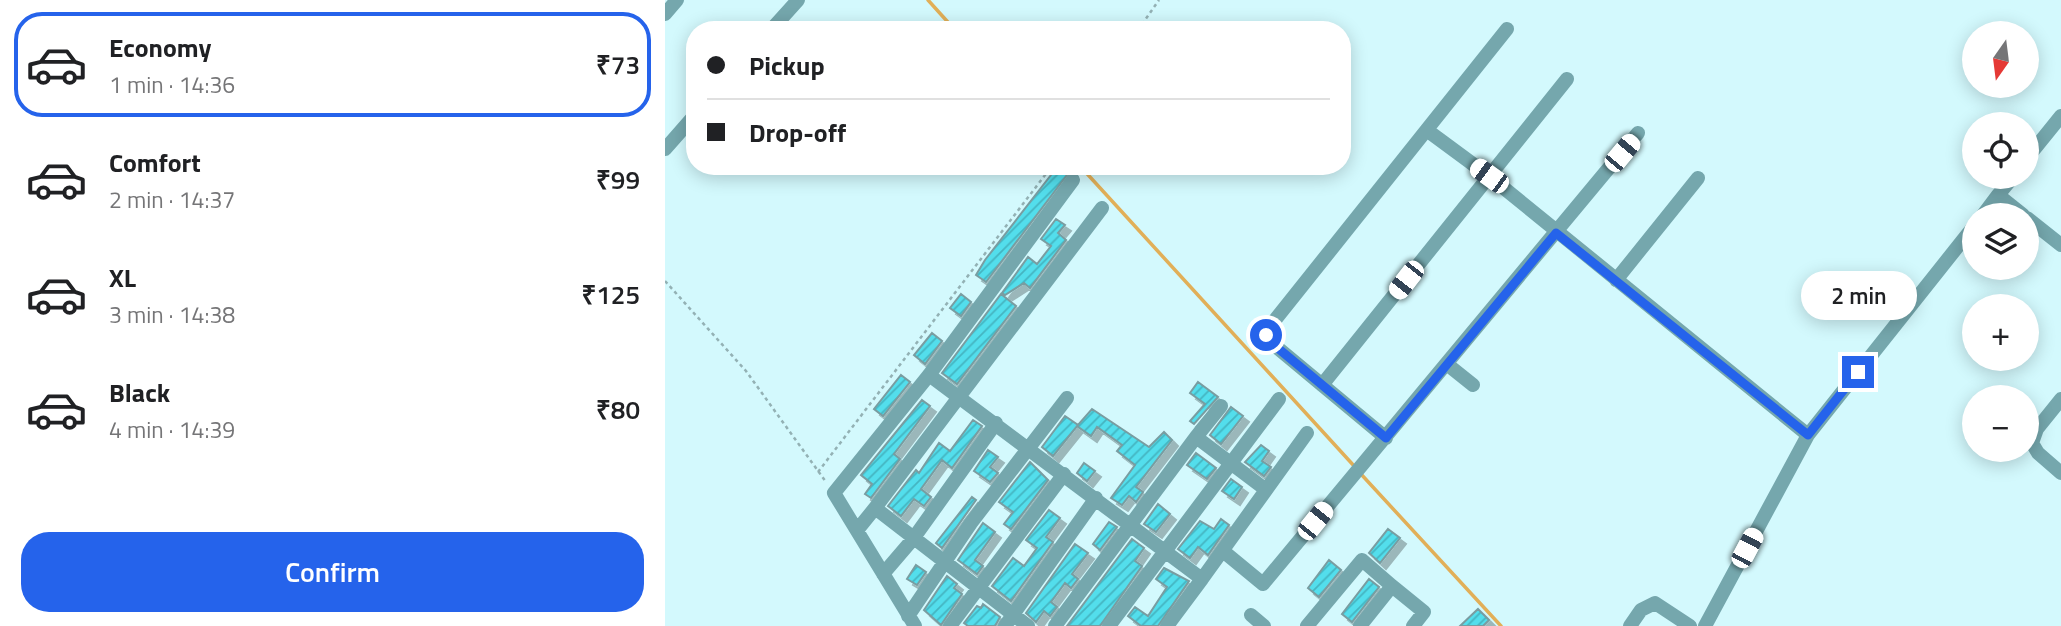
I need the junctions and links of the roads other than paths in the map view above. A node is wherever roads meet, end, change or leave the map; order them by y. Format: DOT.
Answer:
graph roads {
  1 [pos="677,0"];
  2 [pos="798,0"];
  3 [pos="665,14"];
  4 [pos="779,21"];
  5 [pos="1507,29"];
  6 [pos="1567,79"];
  7 [pos="2061,116"];
  8 [pos="686,126"];
  9 [pos="1428,131"];
  10 [pos="1638,133"];
  11 [pos="2039,144"];
  12 [pos="665,149"];
  13 [pos="1489,176"];
  14 [pos="1698,178"];
  15 [pos="1073,180"];
  16 [pos="2003,189"];
  17 [pos="1998,195"];
  18 [pos="1992,203"];
  19 [pos="2008,203"];
  20 [pos="1103,208"];
  21 [pos="2039,227"];
  22 [pos="1556,233"];
  23 [pos="1962,241"];
  24 [pos="2061,245"];
  25 [pos="1616,280"];
  26 [pos="1448,365"];
  27 [pos="929,375"];
  28 [pos="1322,385"];
  29 [pos="1473,385"];
  30 [pos="960,396"];
  31 [pos="1067,398"];
  32 [pos="1279,399"];
  33 [pos="2061,399"];
  34 [pos="1221,406"];
  35 [pos="996,423"];
  36 [pos="1307,433"];
  37 [pos="1808,435"];
  38 [pos="1196,437"];
  39 [pos="1386,438"];
  40 [pos="1029,448"];
  41 [pos="1230,464"];
  42 [pos="2061,473"];
  43 [pos="1064,474"];
  44 [pos="1265,489"];
  45 [pos="1096,498"];
  46 [pos="875,508"];
  47 [pos="1130,524"];
  48 [pos="858,529"];
  49 [pos="913,539"];
  50 [pos="1165,550"];
  51 [pos="1223,551"];
  52 [pos="944,564"];
  53 [pos="883,573"];
  54 [pos="1202,579"];
  55 [pos="1392,586"];
  56 [pos="978,590"];
  57 [pos="1251,615"];
  58 [pos="912,621"];
  59 [pos="1009,621"];
  60 [pos="950,626"];
  61 [pos="1028,626"];
  62 [pos="1055,626"];
  63 [pos="1109,626"];
  64 [pos="1167,626"];
  65 [pos="1264,626"];
  66 [pos="1307,626"];
  67 [pos="1360,626"];
  68 [pos="1413,626"];
  69 [pos="1630,626"];
  70 [pos="1690,626"];
  71 [pos="1705,626"];
  1 -- 3 [label="street"];
  2 -- 4 [label="street"];
  5 -- 9 [label="street"];
  6 -- 13 [label="street"];
  7 -- 11 [label="street"];
  8 -- 12 [label="street"];
  9 -- 13 [label="street"];
  9 -- 28 [label="street"];
  10 -- 22 [label="street"];
  13 -- 22 [label="street"];
  13 -- 28 [label="street"];
  14 -- 25 [label="street"];
  15 -- 27 [label="street"];
  16 -- 17 [label="street"];
  17 -- 18 [label="street"];
  17 -- 19 [label="street"];
  20 -- 30 [label="street"];
  21 -- 24 [label="street"];
  22 -- 25 [label="street"];
  22 -- 26 [label="street"];
  23 -- 37 [label="street"];
  25 -- 37 [label="street"];
  26 -- 29 [label="street"];
  26 -- 39 [label="street"];
  27 -- 30 [label="street"];
  27 -- 48 [label="street"];
  28 -- 39 [label="street"];
  30 -- 35 [label="street"];
  30 -- 46 [label="street"];
  31 -- 40 [label="street"];
  32 -- 41 [label="street"];
  33 -- 42 [label="street"];
  34 -- 38 [label="street"];
  35 -- 40 [label="street"];
  35 -- 49 [label="street"];
  36 -- 44 [label="street"];
  37 -- 71 [label="street"];
  38 -- 41 [label="street"];
  38 -- 47 [label="street"];
  39 -- 51 [label="street"];
  40 -- 43 [label="street"];
  40 -- 52 [label="street"];
  41 -- 44 [label="street"];
  41 -- 50 [label="street"];
  43 -- 45 [label="street"];
  43 -- 56 [label="street"];
  44 -- 51 [label="street"];
  45 -- 47 [label="street"];
  45 -- 59 [label="street"];
  46 -- 48 [label="street"];
  46 -- 49 [label="street"];
  47 -- 50 [label="street"];
  47 -- 62 [label="street"];
  48 -- 53 [label="street"];
  49 -- 52 [label="street"];
  49 -- 53 [label="street"];
  50 -- 54 [label="street"];
  50 -- 63 [label="street"];
  51 -- 54 [label="street"];
  52 -- 56 [label="street"];
  52 -- 58 [label="street"];
  53 -- 58 [label="street"];
  54 -- 64 [label="street"];
  55 -- 66 [label="street"];
  55 -- 67 [label="street"];
  55 -- 68 [label="street"];
  56 -- 59 [label="street"];
  56 -- 60 [label="street"];
  57 -- 65 [label="street"];
  59 -- 61 [label="street"];
  69 -- 70 [label="street"];
}
